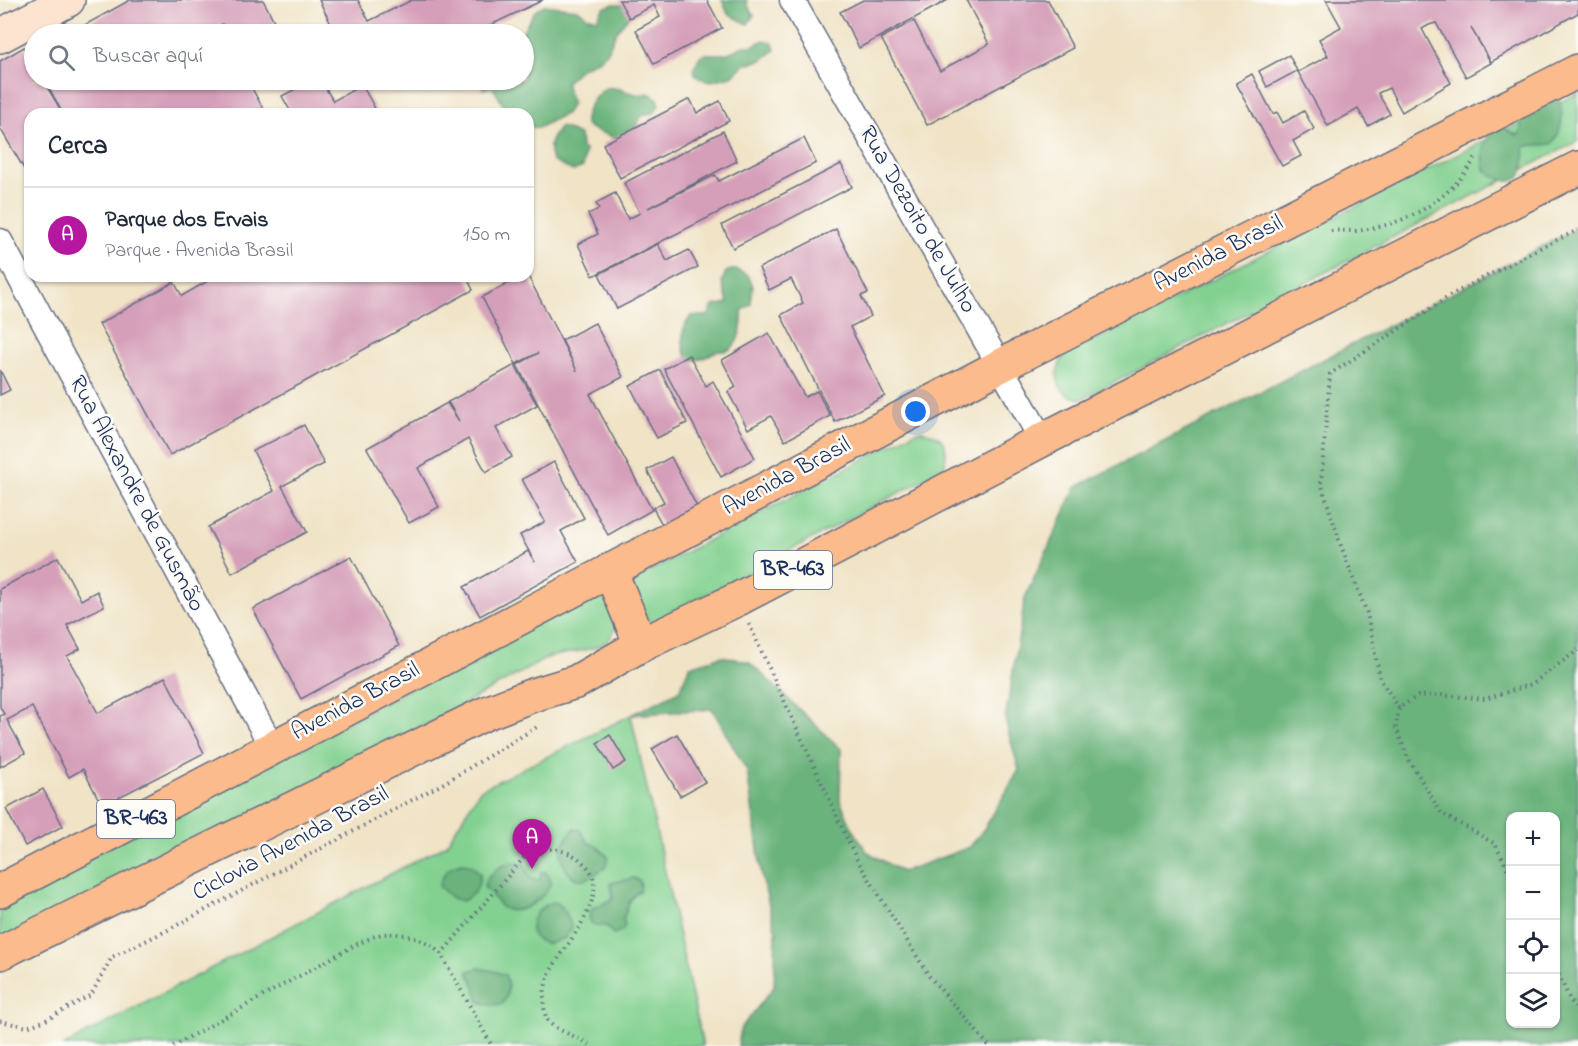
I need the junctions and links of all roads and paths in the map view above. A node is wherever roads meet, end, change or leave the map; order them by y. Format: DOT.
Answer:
graph roads {
  1 [pos="68,0"];
  2 [pos="792,0"];
  3 [pos="0,36"];
  4 [pos="1578,71"];
  5 [pos="1578,168"];
  6 [pos="1578,230"];
  7 [pos="0,241"];
  8 [pos="1000,366"];
  9 [pos="1042,440"];
  10 [pos="610,570"];
  11 [pos="738,599"];
  12 [pos="641,645"];
  13 [pos="1578,650"];
  14 [pos="1399,708"];
  15 [pos="538,727"];
  16 [pos="272,747"];
  17 [pos="1506,866"];
  18 [pos="0,891"];
  19 [pos="0,953"];
  20 [pos="441,954"];
  21 [pos="1558,974"];
  22 [pos="1578,1010"];
  23 [pos="0,1021"];
  24 [pos="173,1046"];
  25 [pos="492,1046"];
  26 [pos="591,1046"];
  27 [pos="989,1046"];
  1 -- 3 [label="main road"];
  2 -- 8 [label="street, Rua Dezoito de Julho"];
  4 -- 8 [label="main road, Avenida Brasil / BR-463"];
  5 -- 9 [label="main road, BR-463"];
  6 -- 14 [label="path"];
  7 -- 16 [label="street, Rua Alexandre de Gusmão"];
  8 -- 9 [label="street, Rua Dezoito de Julho"];
  8 -- 10 [label="main road, Avenida Brasil / BR-463"];
  9 -- 11 [label="main road, BR-463"];
  10 -- 12 [label="main road"];
  10 -- 16 [label="main road, Avenida Brasil / BR-463"];
  11 -- 12 [label="main road, BR-463"];
  11 -- 27 [label="path"];
  12 -- 19 [label="main road, BR-463"];
  13 -- 14 [label="path"];
  14 -- 17 [label="path"];
  15 -- 23 [label="path, Ciclovia Avenida Brasil"];
  16 -- 18 [label="main road, Avenida Brasil / BR-463"];
  20 -- 24 [label="path"];
  20 -- 25 [label="path"];
  20 -- 26 [label="path"];
  21 -- 22 [label="path"];
}
